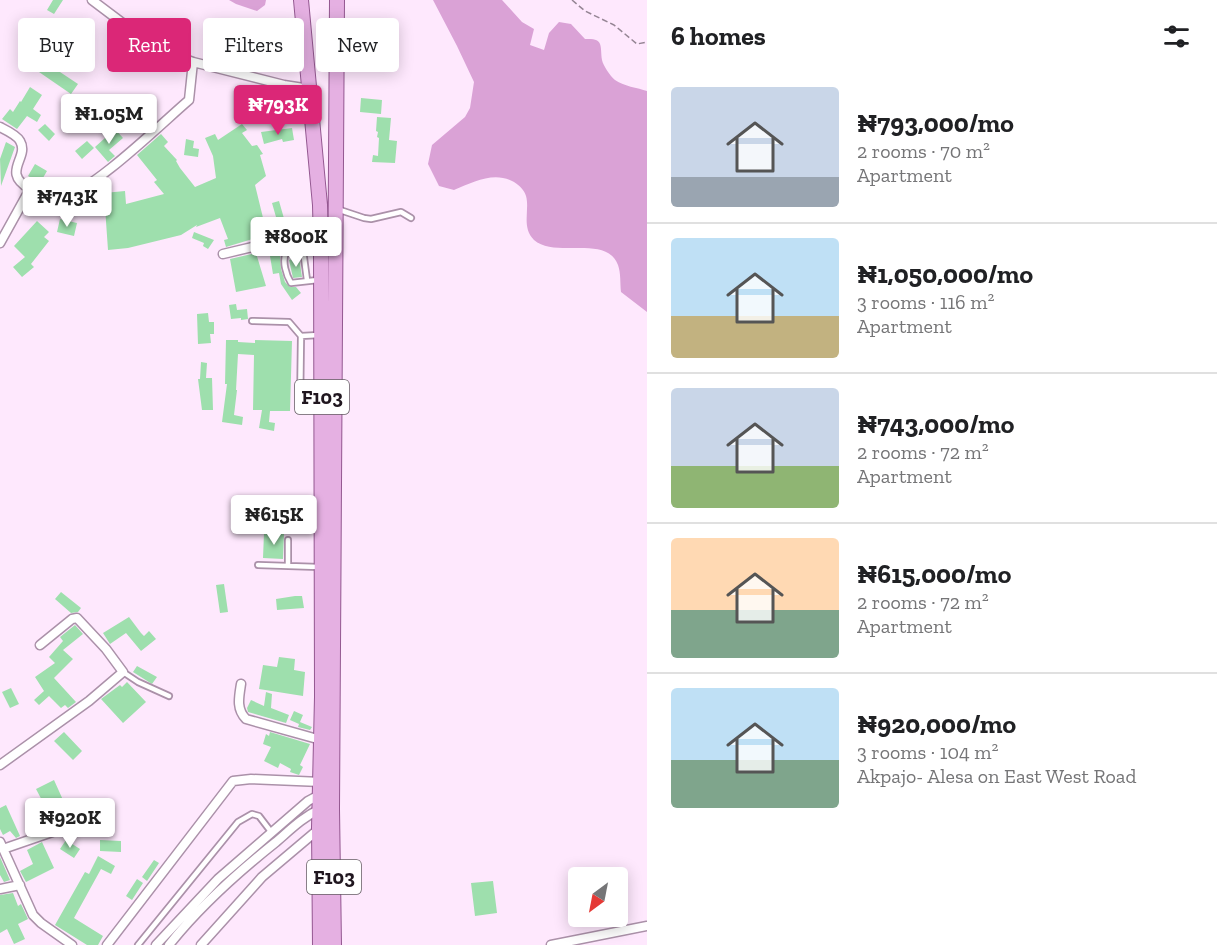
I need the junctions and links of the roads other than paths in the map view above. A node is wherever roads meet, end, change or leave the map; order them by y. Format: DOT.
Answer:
graph roads {
  1 [pos="93,0"];
  2 [pos="301,0"];
  3 [pos="338,0"];
  4 [pos="193,62"];
  5 [pos="310,90"];
  6 [pos="0,127"];
  7 [pos="30,189"];
  8 [pos="337,209"];
  9 [pos="411,218"];
  10 [pos="320,231"];
  11 [pos="0,243"];
  12 [pos="321,247"];
  13 [pos="303,250"];
  14 [pos="223,254"];
  15 [pos="314,280"];
  16 [pos="252,321"];
  17 [pos="322,335"];
  18 [pos="301,336"];
  19 [pos="300,410"];
  20 [pos="288,540"];
  21 [pos="258,565"];
  22 [pos="288,566"];
  23 [pos="322,567"];
  24 [pos="40,645"];
  25 [pos="123,672"];
  26 [pos="241,684"];
  27 [pos="170,696"];
  28 [pos="321,740"];
  29 [pos="0,765"];
  30 [pos="321,788"];
  31 [pos="326,809"];
  32 [pos="326,828"];
  33 [pos="61,829"];
  34 [pos="272,833"];
  35 [pos="2,846"];
  36 [pos="20,885"];
  37 [pos="0,889"];
  38 [pos="647,926"];
  39 [pos="72,945"];
  40 [pos="107,945"];
  41 [pos="138,945"];
  42 [pos="156,945"];
  43 [pos="169,945"];
  44 [pos="201,945"];
  45 [pos="320,945"];
  46 [pos="334,945"];
  47 [pos="551,945"];
  1 -- 4 [label="street"];
  2 -- 5 [label="main road, F103"];
  3 -- 8 [label="main road, F103"];
  4 -- 5 [label="street"];
  4 -- 7 [label="street"];
  5 -- 10 [label="main road, F103"];
  6 -- 7 [label="street"];
  7 -- 11 [label="street"];
  8 -- 9 [label="lane"];
  8 -- 31 [label="main road, F103"];
  10 -- 12 [label="main road, F103"];
  10 -- 14 [label="street"];
  12 -- 13 [label="lane"];
  12 -- 15 [label="main road, F103"];
  13 -- 15 [label="lane"];
  13 -- 15 [label="lane"];
  15 -- 17 [label="main road, F103"];
  16 -- 18 [label="lane"];
  17 -- 18 [label="lane"];
  17 -- 23 [label="main road, F103"];
  18 -- 19 [label="lane"];
  20 -- 22 [label="lane"];
  21 -- 22 [label="lane"];
  22 -- 23 [label="lane"];
  23 -- 28 [label="main road, F103"];
  24 -- 25 [label="street"];
  25 -- 27 [label="lane"];
  25 -- 29 [label="street"];
  26 -- 28 [label="street"];
  28 -- 30 [label="main road, F103"];
  30 -- 31 [label="main road, F103"];
  30 -- 34 [label="street"];
  30 -- 40 [label="street"];
  31 -- 32 [label="main road, F103"];
  31 -- 43 [label="street"];
  32 -- 44 [label="street"];
  32 -- 45 [label="main road, F103"];
  32 -- 46 [label="main road, F103"];
  33 -- 35 [label="street"];
  34 -- 41 [label="lane"];
  34 -- 42 [label="street"];
  35 -- 36 [label="street"];
  36 -- 37 [label="street"];
  36 -- 39 [label="street"];
  38 -- 47 [label="street"];
}
